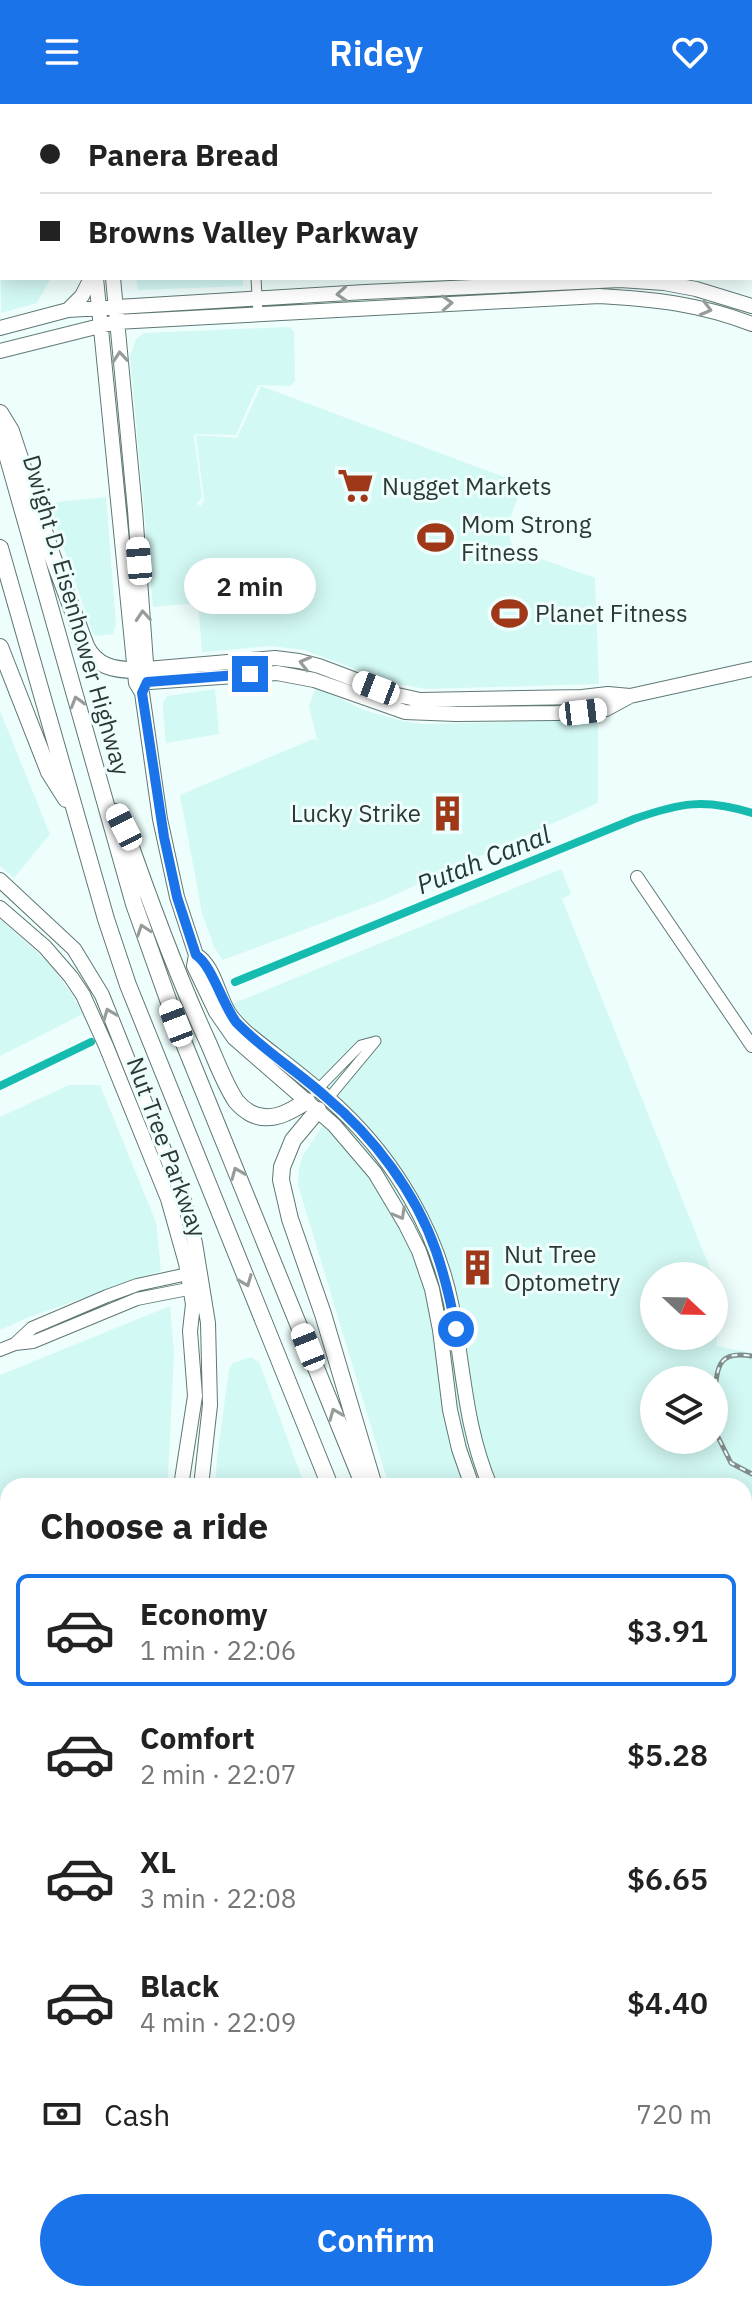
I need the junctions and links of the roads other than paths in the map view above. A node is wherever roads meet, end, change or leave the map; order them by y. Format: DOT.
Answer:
graph roads {
  1 [pos="92,280"];
  2 [pos="93,280"];
  3 [pos="113,280"];
  4 [pos="256,280"];
  5 [pos="257,306"];
  6 [pos="752,306"];
  7 [pos="98,308"];
  8 [pos="68,310"];
  9 [pos="116,315"];
  10 [pos="752,324"];
  11 [pos="7,326"];
  12 [pos="100,327"];
  13 [pos="0,351"];
  14 [pos="0,413"];
  15 [pos="0,430"];
  16 [pos="114,459"];
  17 [pos="119,510"];
  18 [pos="135,510"];
  19 [pos="0,548"];
  20 [pos="140,574"];
  21 [pos="0,647"];
  22 [pos="752,669"];
  23 [pos="141,679"];
  24 [pos="328,685"];
  25 [pos="376,688"];
  26 [pos="588,696"];
  27 [pos="630,696"];
  28 [pos="464,707"];
  29 [pos="538,713"];
  30 [pos="98,777"];
  31 [pos="76,814"];
  32 [pos="637,877"];
  33 [pos="0,880"];
  34 [pos="0,908"];
  35 [pos="752,1046"];
  36 [pos="318,1100"];
  37 [pos="415,1244"];
  38 [pos="195,1280"];
  39 [pos="450,1301"];
  40 [pos="437,1311"];
  41 [pos="0,1350"];
  42 [pos="463,1391"];
  43 [pos="182,1478"];
  44 [pos="202,1478"];
  45 [pos="327,1478"];
  46 [pos="361,1478"];
  47 [pos="372,1478"];
  48 [pos="469,1478"];
  49 [pos="487,1478"];
  1 -- 8 [label="main road"];
  2 -- 7 [label="main road"];
  3 -- 9 [label="main road"];
  4 -- 5 [label="street"];
  6 -- 5 [label="main road, one-way"];
  5 -- 9 [label="main road"];
  5 -- 10 [label="main road, one-way"];
  7 -- 8 [label="main road"];
  7 -- 9 [label="main road"];
  7 -- 12 [label="main road"];
  8 -- 11 [label="main road"];
  9 -- 12 [label="main road"];
  18 -- 9 [label="main road, one-way"];
  12 -- 13 [label="main road"];
  12 -- 16 [label="main road"];
  14 -- 23 [label="highway"];
  30 -- 15 [label="highway, Dwight D. Eisenhower Highway, one-way"];
  16 -- 17 [label="main road"];
  16 -- 18 [label="main road"];
  17 -- 20 [label="main road"];
  17 -- 23 [label="main road"];
  18 -- 20 [label="main road"];
  19 -- 31 [label="highway"];
  23 -- 20 [label="main road, one-way"];
  21 -- 31 [label="highway"];
  22 -- 27 [label="main road"];
  23 -- 24 [label="main road"];
  25 -- 23 [label="main road, one-way"];
  23 -- 36 [label="main road"];
  24 -- 25 [label="main road"];
  24 -- 28 [label="main road"];
  25 -- 28 [label="main road"];
  26 -- 27 [label="main road"];
  26 -- 28 [label="main road"];
  26 -- 29 [label="main road"];
  27 -- 29 [label="main road"];
  28 -- 29 [label="main road"];
  30 -- 36 [label="highway"];
  46 -- 30 [label="highway, Dwight D. Eisenhower Highway, one-way"];
  31 -- 45 [label="highway, one-way"];
  32 -- 35 [label="street"];
  38 -- 33 [label="main road, Nut Tree Parkway, one-way"];
  34 -- 38 [label="main road, Nut Tree Parkway"];
  36 -- 36 [label="street"];
  36 -- 37 [label="main road, one-way"];
  36 -- 39 [label="main road"];
  36 -- 47 [label="highway"];
  37 -- 39 [label="main road"];
  37 -- 40 [label="main road"];
  38 -- 41 [label="street"];
  38 -- 43 [label="main road, Nut Tree Parkway"];
  38 -- 44 [label="main road, Nut Tree Parkway"];
  39 -- 42 [label="main road"];
  40 -- 42 [label="main road"];
  40 -- 48 [label="main road"];
  42 -- 49 [label="main road"];
}
